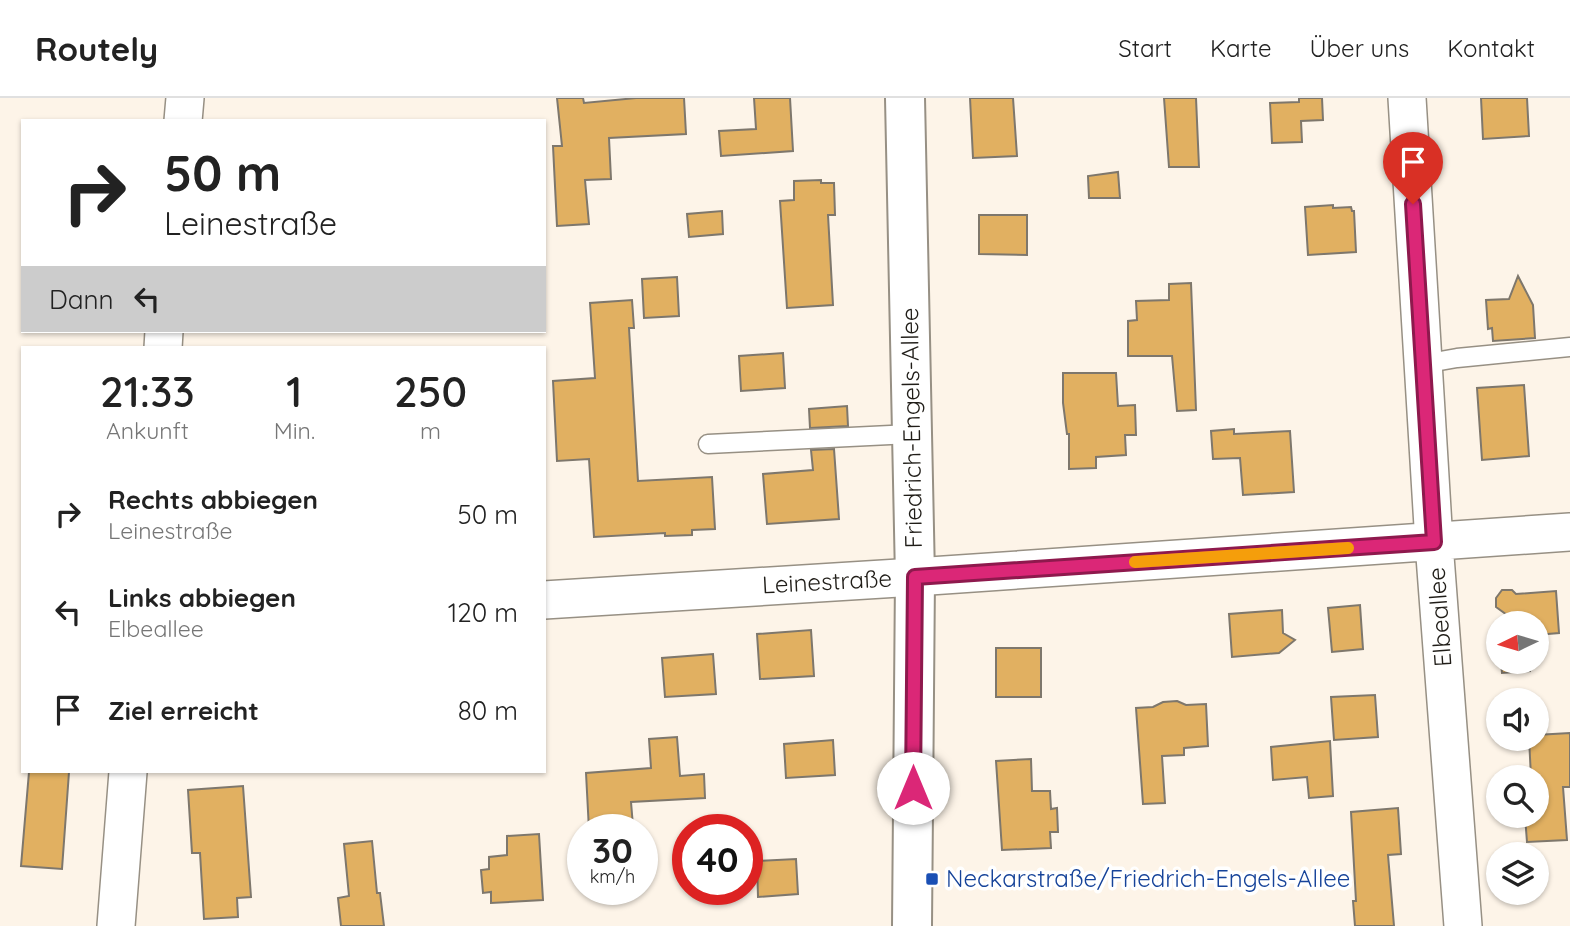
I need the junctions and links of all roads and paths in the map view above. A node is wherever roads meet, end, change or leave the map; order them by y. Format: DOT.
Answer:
graph roads {
  1 [pos="185,98"];
  2 [pos="905,98"];
  3 [pos="1407,98"];
  4 [pos="183,119"];
  5 [pos="1570,347"];
  6 [pos="1423,364"];
  7 [pos="911,434"];
  8 [pos="708,444"];
  9 [pos="1570,532"];
  10 [pos="1434,542"];
  11 [pos="915,577"];
  12 [pos="546,600"];
  13 [pos="128,773"];
  14 [pos="116,926"];
  15 [pos="912,926"];
  16 [pos="1463,926"];
  1 -- 4 [label="street"];
  2 -- 7 [label="street, Friedrich-Engels-Allee"];
  3 -- 6 [label="street, Elbeallee"];
  5 -- 6 [label="lane"];
  6 -- 10 [label="street, Elbeallee"];
  7 -- 8 [label="lane"];
  7 -- 11 [label="street, Friedrich-Engels-Allee"];
  9 -- 10 [label="street, Leinestraße"];
  10 -- 11 [label="street, Leinestraße"];
  10 -- 16 [label="street, Elbeallee"];
  11 -- 12 [label="street, Leinestraße"];
  11 -- 15 [label="street, Friedrich-Engels-Allee"];
  13 -- 14 [label="street"];
}
